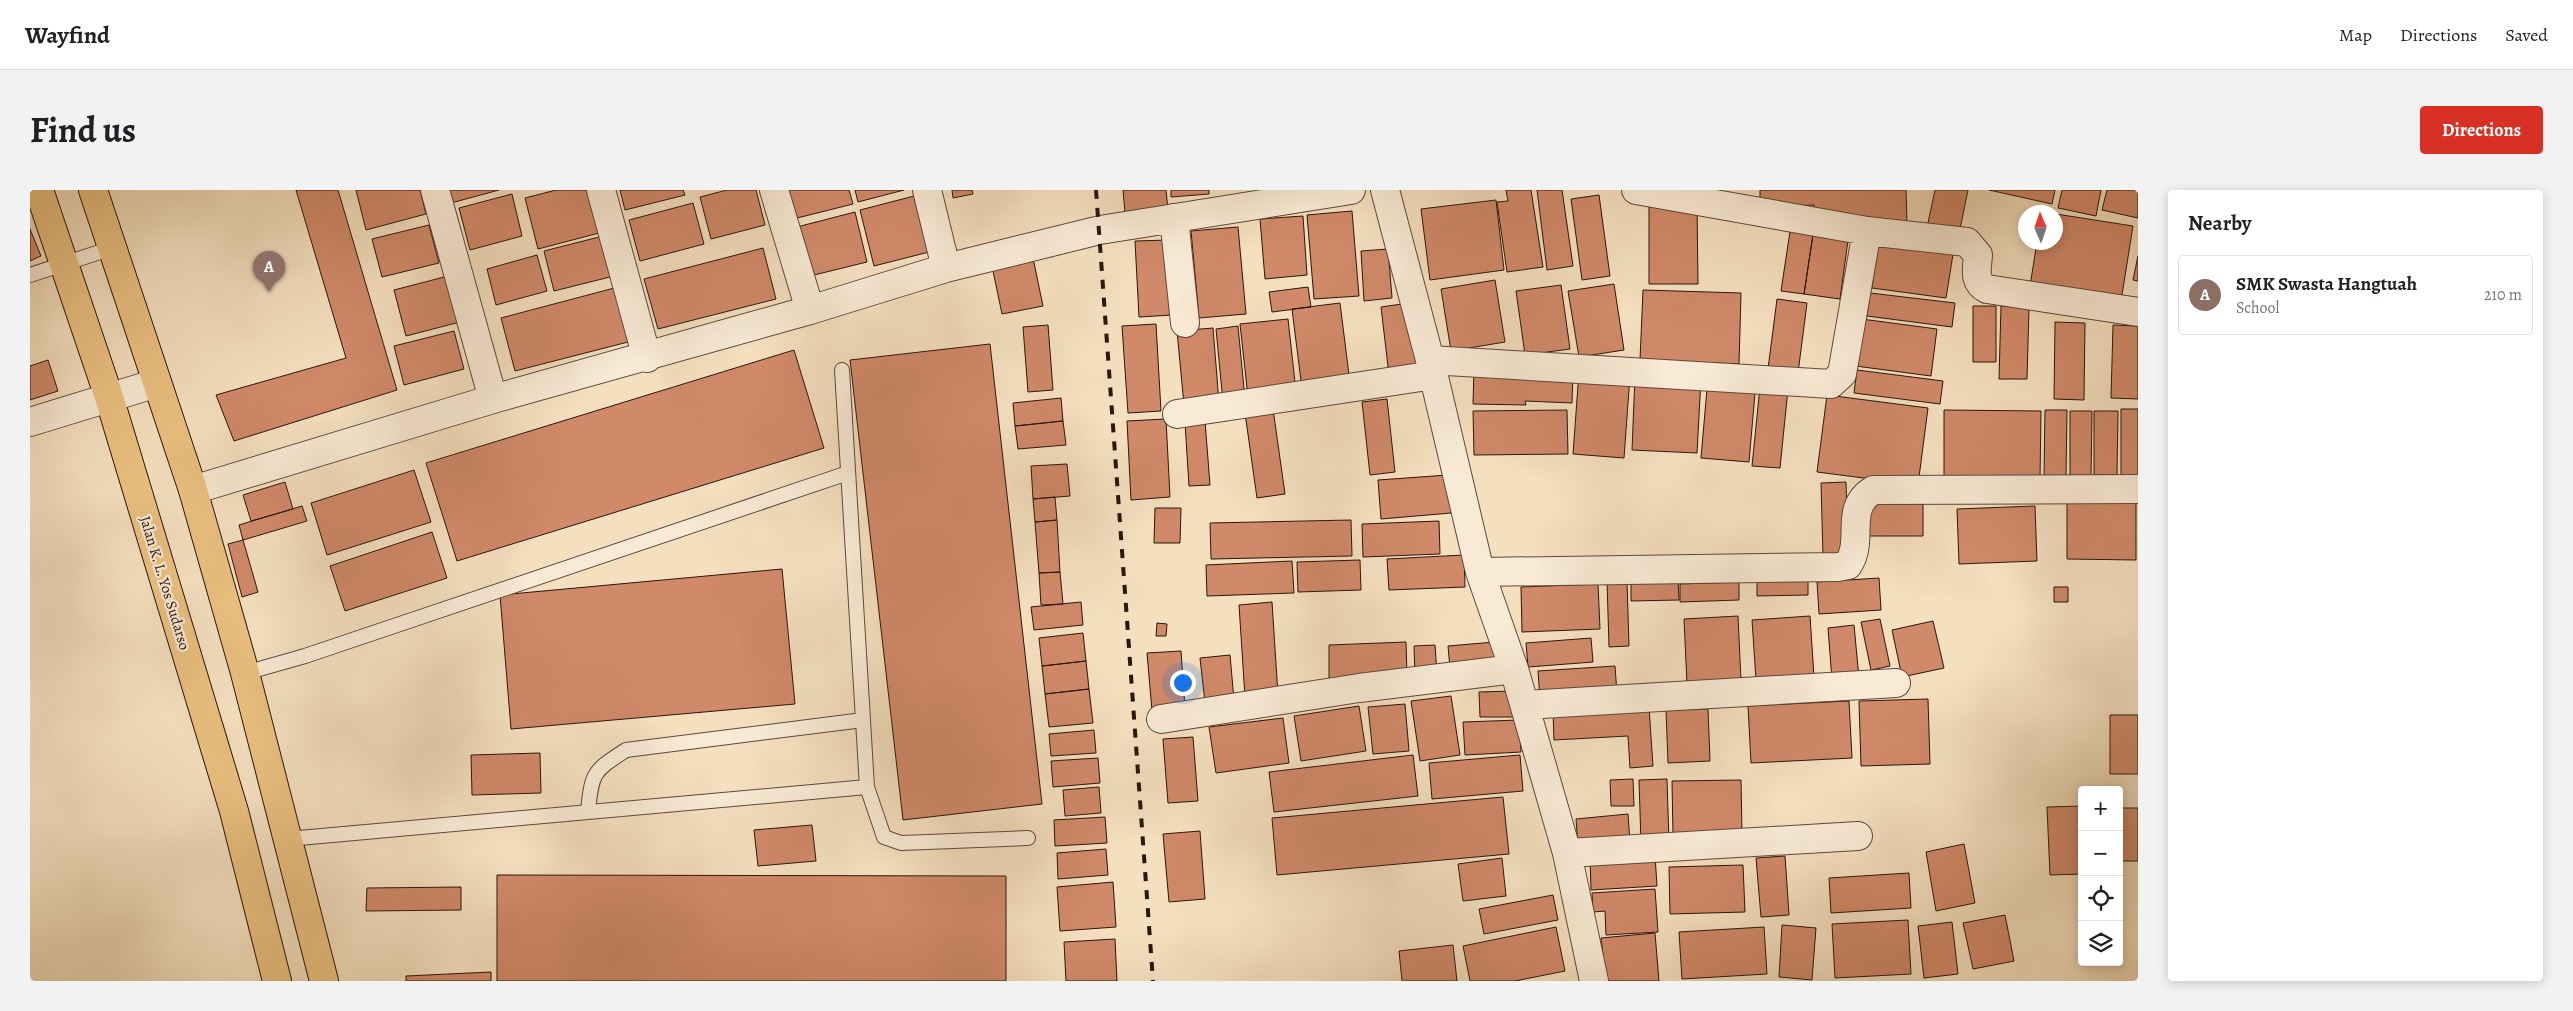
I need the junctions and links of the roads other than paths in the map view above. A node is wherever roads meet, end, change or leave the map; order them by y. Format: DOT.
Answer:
graph roads {
  1 [pos="39,190"];
  2 [pos="93,190"];
  3 [pos="435,190"];
  4 [pos="601,190"];
  5 [pos="774,190"];
  6 [pos="928,190"];
  7 [pos="1351,190"];
  8 [pos="1385,190"];
  9 [pos="1636,190"];
  10 [pos="1174,218"];
  11 [pos="1868,231"];
  12 [pos="112,248"];
  13 [pos="64,265"];
  14 [pos="946,268"];
  15 [pos="30,275"];
  16 [pos="810,310"];
  17 [pos="2138,312"];
  18 [pos="1185,323"];
  19 [pos="647,358"];
  20 [pos="1432,367"];
  21 [pos="842,370"];
  22 [pos="157,383"];
  23 [pos="109,397"];
  24 [pos="493,399"];
  25 [pos="1177,414"];
  26 [pos="30,422"];
  27 [pos="848,473"];
  28 [pos="2138,489"];
  29 [pos="193,490"];
  30 [pos="1480,572"];
  31 [pos="1514,669"];
  32 [pos="245,673"];
  33 [pos="1896,683"];
  34 [pos="1525,705"];
  35 [pos="1161,719"];
  36 [pos="863,720"];
  37 [pos="867,787"];
  38 [pos="588,811"];
  39 [pos="1858,836"];
  40 [pos="1028,838"];
  41 [pos="288,839"];
  42 [pos="1567,852"];
  43 [pos="277,981"];
  44 [pos="324,981"];
  45 [pos="1594,981"];
  1 -- 13 [label="highway, Jalan K. L. Yos Sudarso"];
  2 -- 12 [label="highway"];
  3 -- 24 [label="street"];
  4 -- 19 [label="street"];
  5 -- 16 [label="street"];
  6 -- 14 [label="street"];
  7 -- 10 [label="street"];
  8 -- 20 [label="street"];
  9 -- 11 [label="street"];
  10 -- 14 [label="street"];
  10 -- 18 [label="street"];
  11 -- 17 [label="street"];
  11 -- 20 [label="street"];
  12 -- 13 [label="lane"];
  12 -- 22 [label="highway"];
  13 -- 15 [label="lane"];
  13 -- 23 [label="highway, Jalan K. L. Yos Sudarso"];
  14 -- 16 [label="street"];
  16 -- 19 [label="street"];
  19 -- 24 [label="street"];
  20 -- 25 [label="street"];
  20 -- 30 [label="street"];
  21 -- 27 [label="lane"];
  22 -- 23 [label="street"];
  22 -- 29 [label="highway"];
  23 -- 26 [label="street"];
  23 -- 43 [label="highway, Jalan K. L. Yos Sudarso"];
  24 -- 29 [label="street"];
  27 -- 32 [label="lane"];
  27 -- 36 [label="lane"];
  28 -- 30 [label="street"];
  29 -- 32 [label="highway"];
  30 -- 31 [label="street"];
  31 -- 34 [label="street"];
  31 -- 35 [label="street"];
  32 -- 41 [label="highway"];
  33 -- 34 [label="street"];
  34 -- 42 [label="street"];
  36 -- 37 [label="lane"];
  36 -- 38 [label="lane"];
  37 -- 38 [label="lane"];
  37 -- 40 [label="lane"];
  38 -- 41 [label="lane"];
  39 -- 42 [label="street"];
  41 -- 44 [label="highway"];
  42 -- 45 [label="street"];
}
